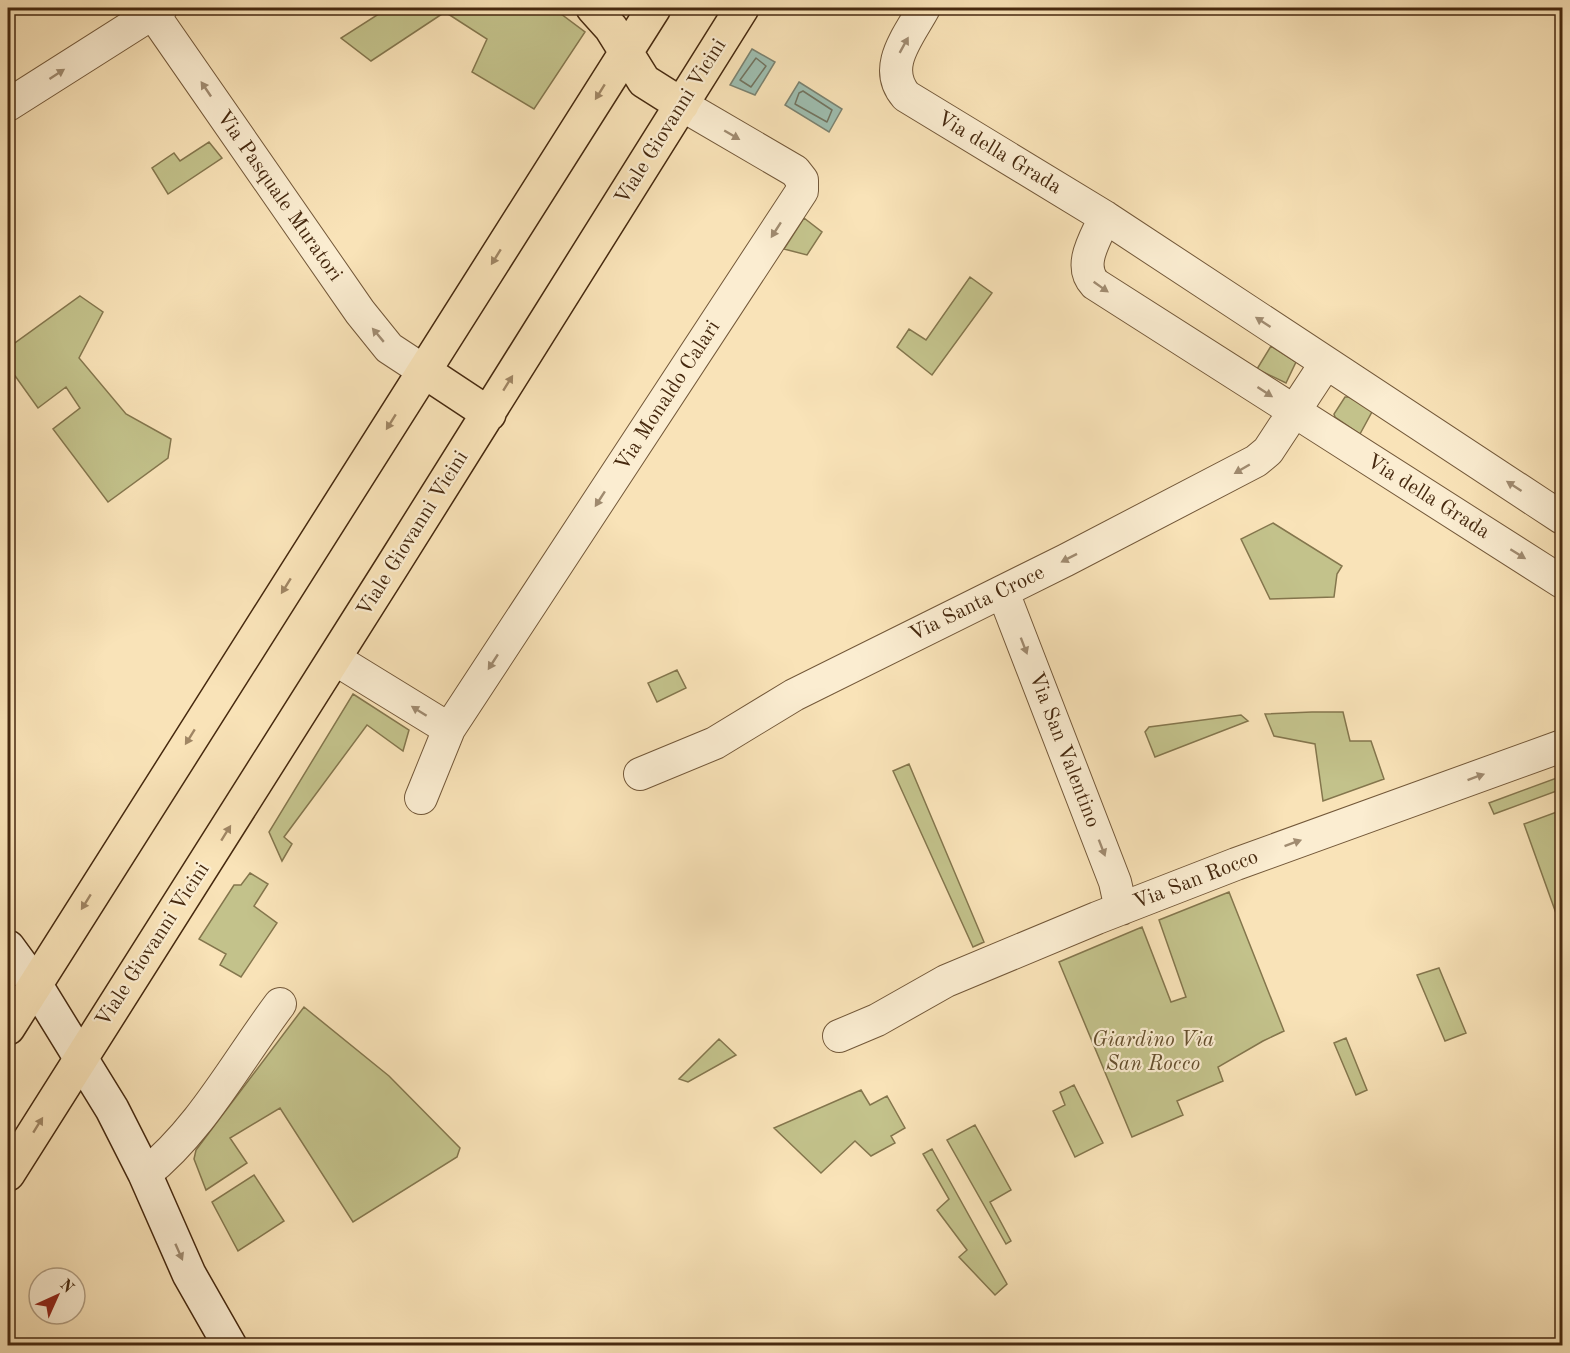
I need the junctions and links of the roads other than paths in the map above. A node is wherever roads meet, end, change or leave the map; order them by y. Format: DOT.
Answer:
graph roads {
  1 [pos="593,8"];
  2 [pos="654,8"];
  3 [pos="742,8"];
  4 [pos="924,8"];
  5 [pos="154,9"];
  6 [pos="626,52"];
  7 [pos="8,105"];
  8 [pos="682,105"];
  9 [pos="1105,217"];
  10 [pos="1326,363"];
  11 [pos="424,371"];
  12 [pos="1294,411"];
  13 [pos="489,414"];
  14 [pos="1563,518"];
  15 [pos="1563,582"];
  16 [pos="1003,591"];
  17 [pos="335,659"];
  18 [pos="449,729"];
  19 [pos="1563,746"];
  20 [pos="640,774"];
  21 [pos="421,798"];
  22 [pos="1121,909"];
  23 [pos="8,947"];
  24 [pos="35,984"];
  25 [pos="280,1004"];
  26 [pos="8,1028"];
  27 [pos="839,1036"];
  28 [pos="81,1058"];
  29 [pos="8,1174"];
  30 [pos="150,1186"];
  31 [pos="230,1346"];
  1 -- 6 [label="main road"];
  2 -- 6 [label="main road"];
  3 -- 8 [label="main road, Viale Giovanni Vicini"];
  9 -- 4 [label="street, Via della Grada, one-way"];
  7 -- 5 [label="street, one-way"];
  11 -- 5 [label="street, Via Pasquale Muratori, one-way"];
  6 -- 8 [label="main road"];
  6 -- 11 [label="main road, one-way"];
  13 -- 8 [label="main road, Viale Giovanni Vicini, one-way"];
  8 -- 18 [label="street, Via Monaldo Calari, one-way"];
  10 -- 9 [label="street, Via della Grada, one-way"];
  9 -- 12 [label="street, Via della Grada, one-way"];
  10 -- 12 [label="street"];
  14 -- 10 [label="street, Via della Grada, one-way"];
  11 -- 13 [label="main road"];
  11 -- 24 [label="main road, one-way"];
  12 -- 15 [label="street, Via della Grada, one-way"];
  12 -- 16 [label="street, Via Santa Croce, one-way"];
  13 -- 17 [label="main road, Viale Giovanni Vicini"];
  16 -- 20 [label="street, Via Santa Croce"];
  16 -- 22 [label="street, Via San Valentino, one-way"];
  18 -- 17 [label="street, one-way"];
  28 -- 17 [label="main road, Viale Giovanni Vicini, one-way"];
  18 -- 21 [label="street, Via Monaldo Calari"];
  22 -- 19 [label="street, Via San Rocco, one-way"];
  22 -- 27 [label="street, Via San Rocco"];
  23 -- 24 [label="street"];
  24 -- 26 [label="main road"];
  24 -- 28 [label="street"];
  25 -- 30 [label="street"];
  29 -- 28 [label="main road, Viale Giovanni Vicini, one-way"];
  28 -- 30 [label="street"];
  30 -- 31 [label="street, one-way"];
}
